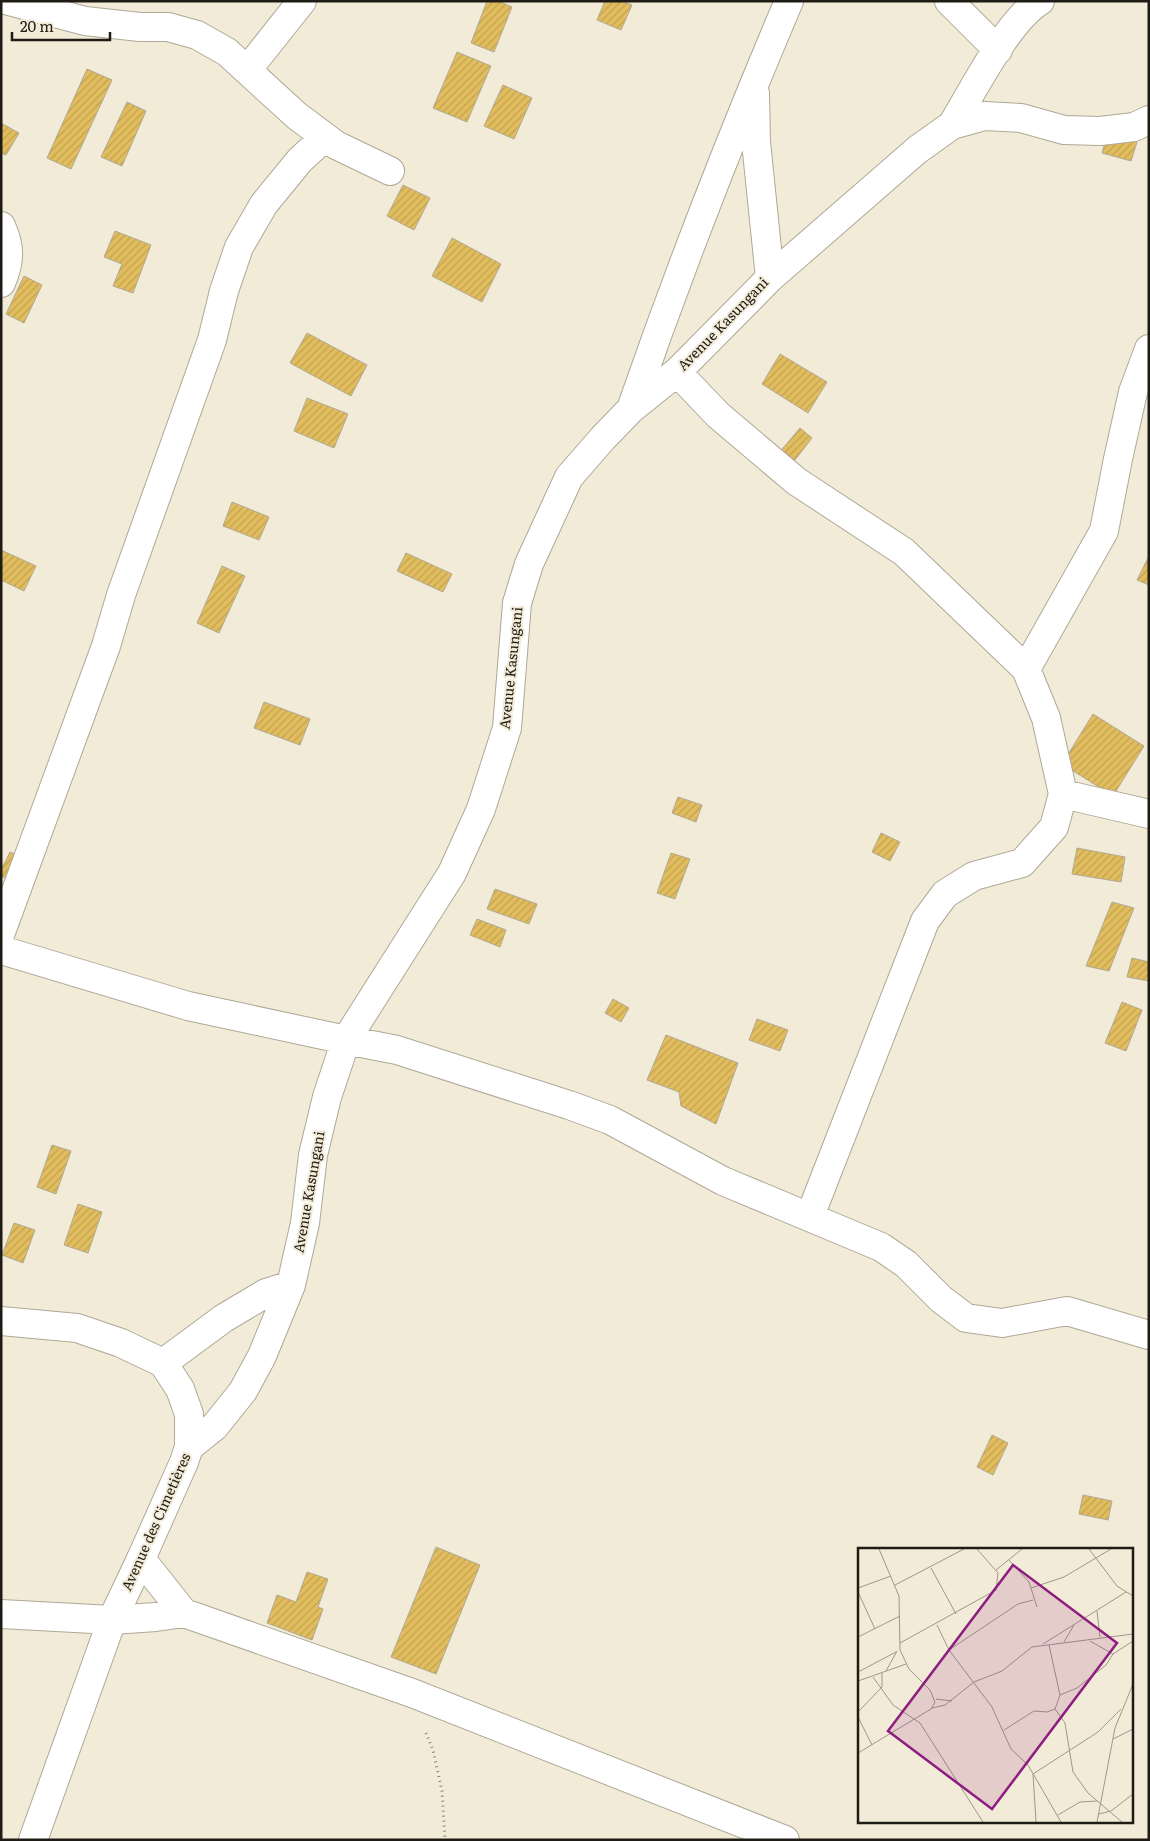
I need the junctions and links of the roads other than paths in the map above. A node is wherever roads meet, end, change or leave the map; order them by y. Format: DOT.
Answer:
graph roads {
  1 [pos="9,1"];
  2 [pos="302,1"];
  3 [pos="789,1"];
  4 [pos="949,1"];
  5 [pos="1040,1"];
  6 [pos="998,50"];
  7 [pos="248,69"];
  8 [pos="754,82"];
  9 [pos="1149,120"];
  10 [pos="952,125"];
  11 [pos="325,137"];
  12 [pos="390,171"];
  13 [pos="1,226"];
  14 [pos="770,278"];
  15 [pos="1,283"];
  16 [pos="1149,349"];
  17 [pos="678,372"];
  18 [pos="631,409"];
  19 [pos="1026,669"];
  20 [pos="1063,794"];
  21 [pos="1149,814"];
  22 [pos="1,932"];
  23 [pos="1,950"];
  24 [pos="346,1040"];
  25 [pos="810,1216"];
  26 [pos="291,1285"];
  27 [pos="1,1321"];
  28 [pos="1149,1335"];
  29 [pos="163,1363"];
  30 [pos="189,1447"];
  31 [pos="142,1560"];
  32 [pos="184,1612"];
  33 [pos="1,1614"];
  34 [pos="112,1620"];
  35 [pos="33,1840"];
  36 [pos="785,1840"];
  1 -- 7 [label="street"];
  2 -- 7 [label="street"];
  3 -- 8 [label="street, Avenue Kasungani"];
  4 -- 6 [label="street"];
  5 -- 6 [label="street"];
  6 -- 10 [label="street"];
  7 -- 11 [label="street"];
  8 -- 14 [label="street, Avenue Kasungani"];
  8 -- 18 [label="street"];
  9 -- 10 [label="street"];
  10 -- 14 [label="street"];
  11 -- 12 [label="street"];
  11 -- 22 [label="street"];
  13 -- 15 [label="street"];
  14 -- 17 [label="street, Avenue Kasungani"];
  16 -- 19 [label="street"];
  17 -- 18 [label="street, Avenue Kasungani"];
  17 -- 19 [label="street"];
  18 -- 24 [label="street, Avenue Kasungani"];
  19 -- 20 [label="street"];
  20 -- 21 [label="street"];
  20 -- 25 [label="street"];
  23 -- 24 [label="street"];
  24 -- 25 [label="street"];
  24 -- 26 [label="street, Avenue Kasungani"];
  25 -- 28 [label="street"];
  26 -- 29 [label="street"];
  26 -- 30 [label="street, Avenue Kasungani"];
  27 -- 29 [label="street"];
  29 -- 30 [label="street, Avenue des Cimetières"];
  30 -- 31 [label="street, Avenue des Cimetières"];
  31 -- 32 [label="street"];
  31 -- 34 [label="street, Avenue des Cimetières"];
  32 -- 34 [label="street"];
  32 -- 36 [label="street"];
  33 -- 34 [label="street"];
  34 -- 35 [label="street, Avenue des Cimetières"];
}
